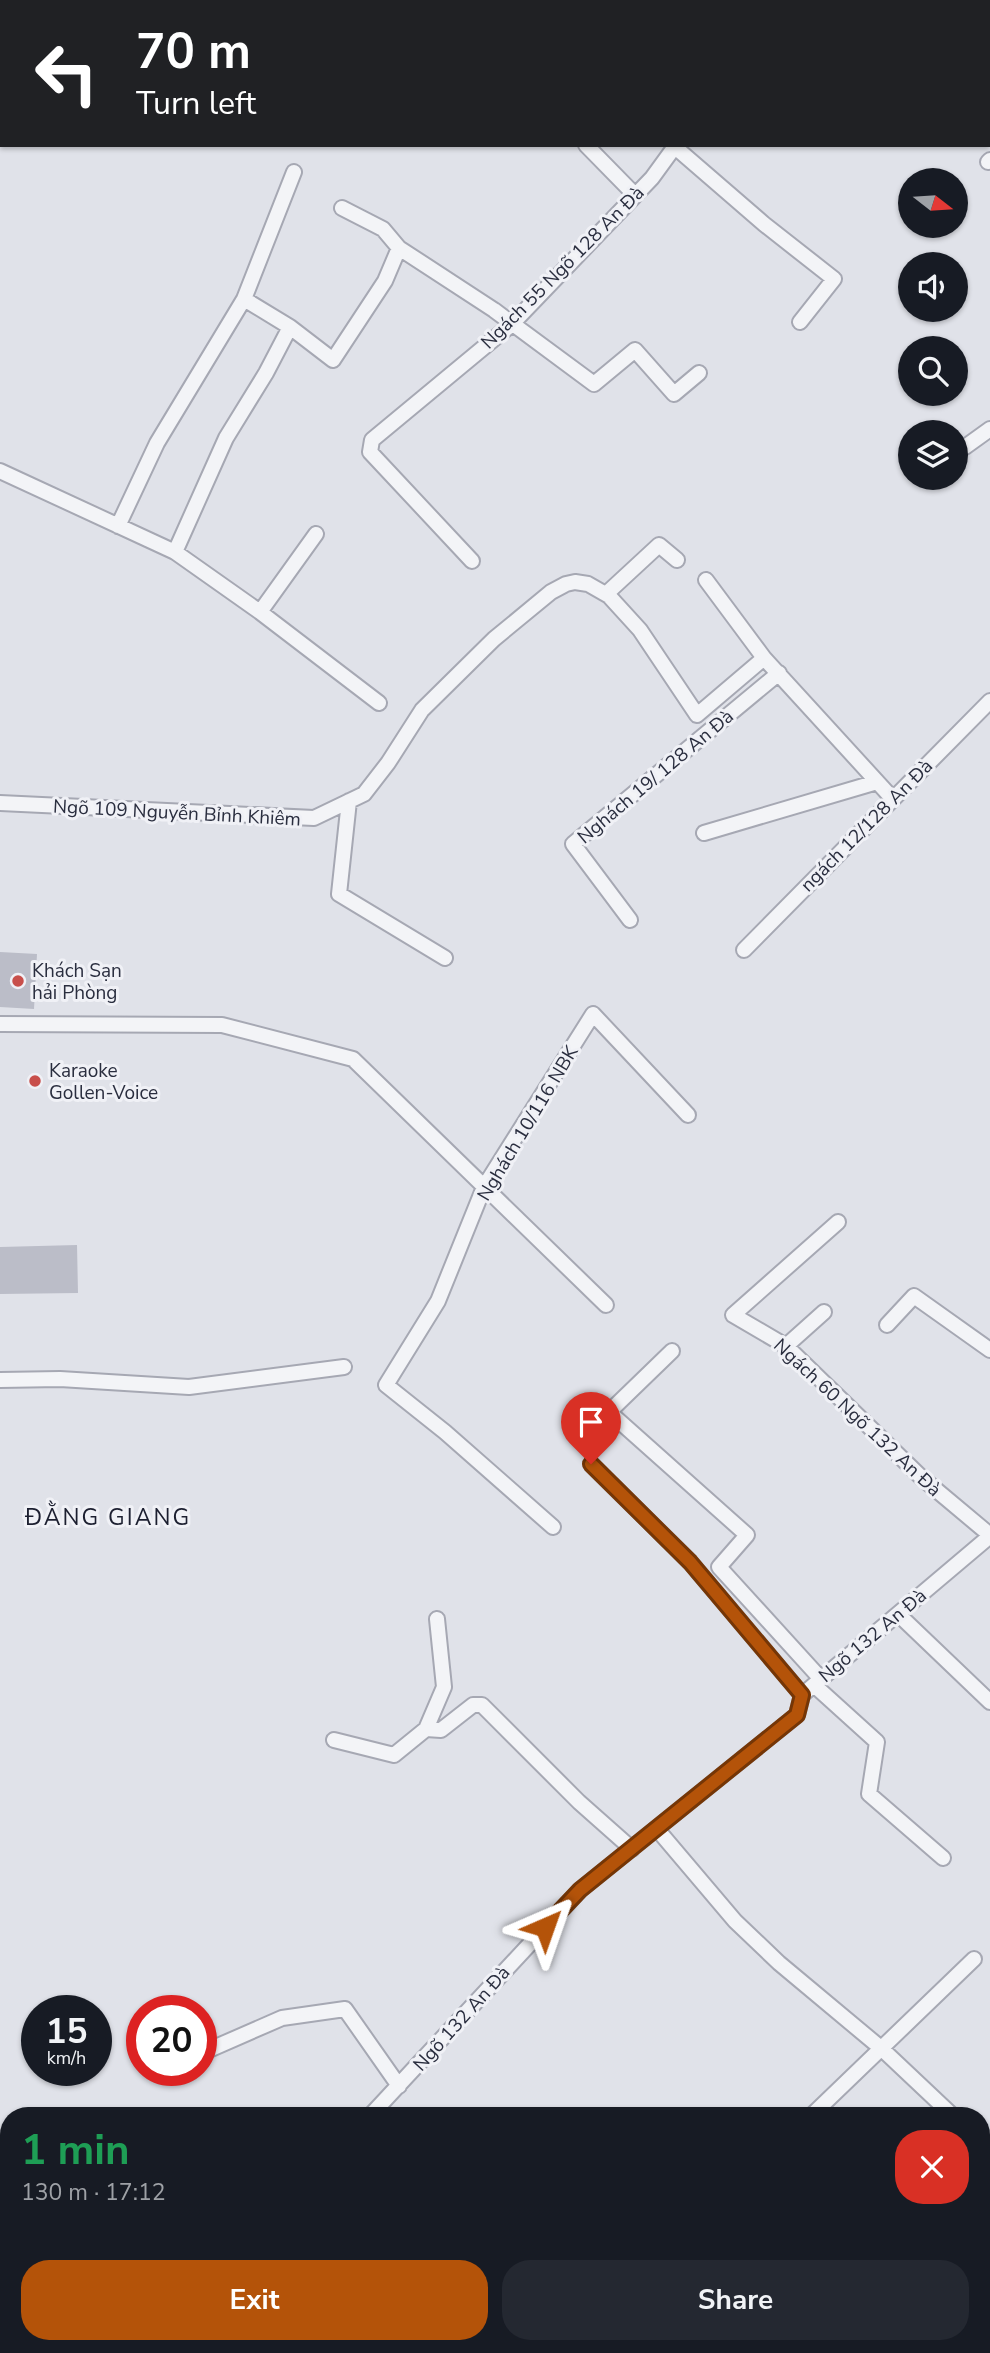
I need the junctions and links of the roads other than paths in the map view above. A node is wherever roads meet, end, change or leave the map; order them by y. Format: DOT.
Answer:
graph roads {
  1 [pos="588,147"];
  2 [pos="674,147"];
  3 [pos="676,147"];
  4 [pos="294,172"];
  5 [pos="635,195"];
  6 [pos="342,208"];
  7 [pos="399,248"];
  8 [pos="244,299"];
  9 [pos="800,322"];
  10 [pos="512,324"];
  11 [pos="290,327"];
  12 [pos="699,373"];
  13 [pos="990,429"];
  14 [pos="968,445"];
  15 [pos="0,471"];
  16 [pos="118,526"];
  17 [pos="316,534"];
  18 [pos="175,552"];
  19 [pos="677,560"];
  20 [pos="472,562"];
  21 [pos="706,580"];
  22 [pos="606,594"];
  23 [pos="261,612"];
  24 [pos="764,658"];
  25 [pos="779,673"];
  26 [pos="990,701"];
  27 [pos="379,704"];
  28 [pos="877,782"];
  29 [pos="892,798"];
  30 [pos="349,801"];
  31 [pos="0,803"];
  32 [pos="704,833"];
  33 [pos="630,920"];
  34 [pos="744,950"];
  35 [pos="445,958"];
  36 [pos="0,1024"];
  37 [pos="688,1115"];
  38 [pos="484,1187"];
  39 [pos="838,1222"];
  40 [pos="606,1306"];
  41 [pos="824,1312"];
  42 [pos="887,1325"];
  43 [pos="786,1346"];
  44 [pos="990,1350"];
  45 [pos="672,1351"];
  46 [pos="344,1367"];
  47 [pos="0,1380"];
  48 [pos="610,1412"];
  49 [pos="580,1434"];
  50 [pos="591,1464"];
  51 [pos="553,1527"];
  52 [pos="990,1535"];
  53 [pos="898,1614"];
  54 [pos="437,1619"];
  55 [pos="818,1682"];
  56 [pos="802,1695"];
  57 [pos="990,1702"];
  58 [pos="426,1729"];
  59 [pos="334,1740"];
  60 [pos="657,1829"];
  61 [pos="632,1849"];
  62 [pos="943,1858"];
  63 [pos="974,1959"];
  64 [pos="217,2046"];
  65 [pos="882,2049"];
  66 [pos="399,2086"];
  67 [pos="379,2107"];
  68 [pos="821,2107"];
  69 [pos="943,2107"];
  1 -- 5 [label="lane"];
  2 -- 5 [label="lane, Ngách 55 Ngõ 128 An Đà"];
  3 -- 9 [label="lane"];
  4 -- 8 [label="lane"];
  5 -- 10 [label="lane, Ngách 55 Ngõ 128 An Đà"];
  6 -- 7 [label="lane"];
  7 -- 10 [label="lane"];
  7 -- 11 [label="lane"];
  8 -- 11 [label="lane"];
  8 -- 16 [label="lane"];
  10 -- 12 [label="lane"];
  10 -- 20 [label="lane, Ngách 55 Ngõ 128 An Đà"];
  11 -- 18 [label="lane"];
  13 -- 14 [label="lane"];
  15 -- 16 [label="lane"];
  16 -- 18 [label="lane"];
  17 -- 23 [label="lane"];
  18 -- 23 [label="lane"];
  19 -- 22 [label="lane"];
  21 -- 24 [label="lane"];
  22 -- 24 [label="lane, Ngõ 109 Nguyễn Bỉnh Khiêm"];
  22 -- 30 [label="lane, Ngõ 109 Nguyễn Bỉnh Khiêm"];
  23 -- 27 [label="lane"];
  24 -- 25 [label="lane"];
  25 -- 28 [label="lane"];
  25 -- 33 [label="lane, Nghách 19/ 128 An Đà"];
  26 -- 29 [label="lane, ngách 12/128 An Đà"];
  28 -- 29 [label="lane"];
  28 -- 32 [label="lane"];
  29 -- 34 [label="lane, ngách 12/128 An Đà"];
  30 -- 31 [label="lane, Ngõ 109 Nguyễn Bỉnh Khiêm"];
  30 -- 35 [label="lane"];
  36 -- 38 [label="lane"];
  37 -- 38 [label="lane, Nghách 10/116 NBK"];
  38 -- 40 [label="lane"];
  38 -- 51 [label="lane, Nghách 10/116 NBK"];
  39 -- 43 [label="lane, Ngách 60 Ngõ 132 An Đà"];
  41 -- 43 [label="lane"];
  42 -- 44 [label="lane"];
  43 -- 52 [label="lane, Ngách 60 Ngõ 132 An Đà"];
  45 -- 48 [label="lane"];
  46 -- 47 [label="lane"];
  48 -- 49 [label="lane"];
  48 -- 55 [label="lane"];
  50 -- 56 [label="lane"];
  52 -- 53 [label="lane, Ngõ 132 An Đà"];
  53 -- 55 [label="lane, Ngõ 132 An Đà"];
  53 -- 57 [label="lane"];
  54 -- 58 [label="lane"];
  55 -- 56 [label="lane, Ngõ 132 An Đà"];
  55 -- 62 [label="lane"];
  56 -- 60 [label="lane, Ngõ 132 An Đà"];
  58 -- 59 [label="lane"];
  58 -- 61 [label="lane"];
  60 -- 61 [label="lane, Ngõ 132 An Đà"];
  60 -- 65 [label="lane"];
  61 -- 66 [label="lane, Ngõ 132 An Đà"];
  63 -- 65 [label="lane"];
  64 -- 66 [label="lane"];
  65 -- 68 [label="lane"];
  65 -- 69 [label="lane"];
  66 -- 67 [label="lane, Ngõ 132 An Đà"];
}
